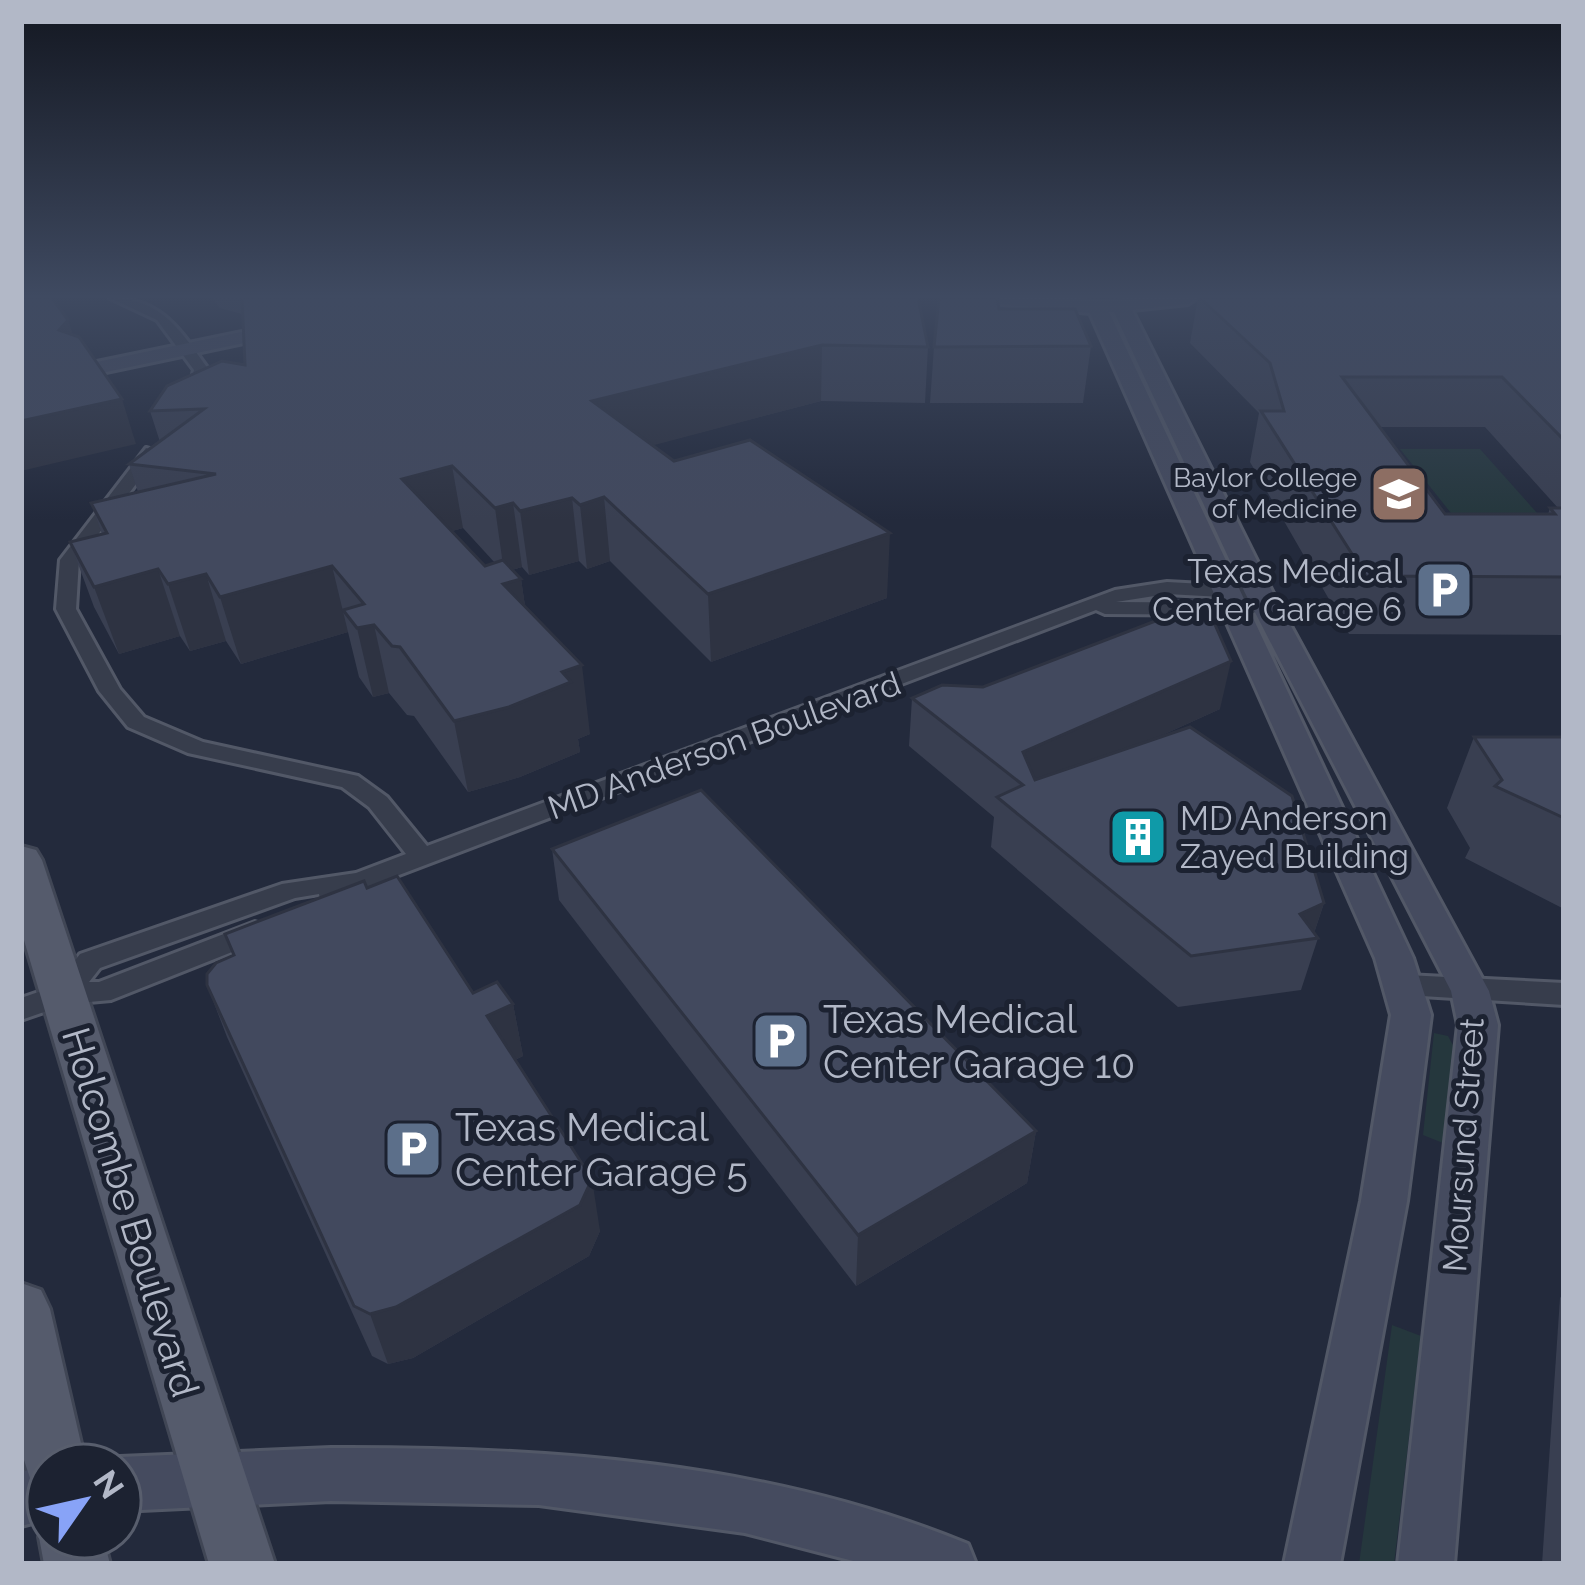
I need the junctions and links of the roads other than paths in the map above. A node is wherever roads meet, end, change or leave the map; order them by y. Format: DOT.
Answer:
graph roads {
  1 [pos="202,372"];
  2 [pos="1131,372"];
  3 [pos="177,421"];
  4 [pos="160,442"];
  5 [pos="1246,600"];
  6 [pos="422,857"];
  7 [pos="21,860"];
  8 [pos="1406,985"];
  9 [pos="1470,992"];
  10 [pos="66,993"];
  11 [pos="1564,994"];
  12 [pos="21,1009"];
  13 [pos="21,1309"];
  14 [pos="50,1441"];
  15 [pos="212,1478"];
  16 [pos="144,1482"];
  17 [pos="242,1564"];
  18 [pos="948,1564"];
  19 [pos="1312,1564"];
  20 [pos="1426,1564"];
  1 -- 3 [label="street"];
  2 -- 5 [label="street, Moursund Street"];
  4 -- 6 [label="street"];
  5 -- 6 [label="street, MD Anderson Boulevard"];
  5 -- 8 [label="street, Moursund Street"];
  5 -- 9 [label="street, Moursund Street"];
  6 -- 10 [label="street, MD Anderson Boulevard"];
  7 -- 10 [label="main road, Holcombe Boulevard"];
  8 -- 9 [label="street"];
  8 -- 19 [label="street, Moursund Street"];
  9 -- 11 [label="street"];
  9 -- 20 [label="street, Moursund Street"];
  10 -- 12 [label="street, MD Anderson Boulevard"];
  10 -- 15 [label="main road, Holcombe Boulevard"];
  13 -- 14 [label="main road"];
  15 -- 16 [label="street"];
  15 -- 17 [label="main road, Holcombe Boulevard"];
  15 -- 18 [label="street"];
}
